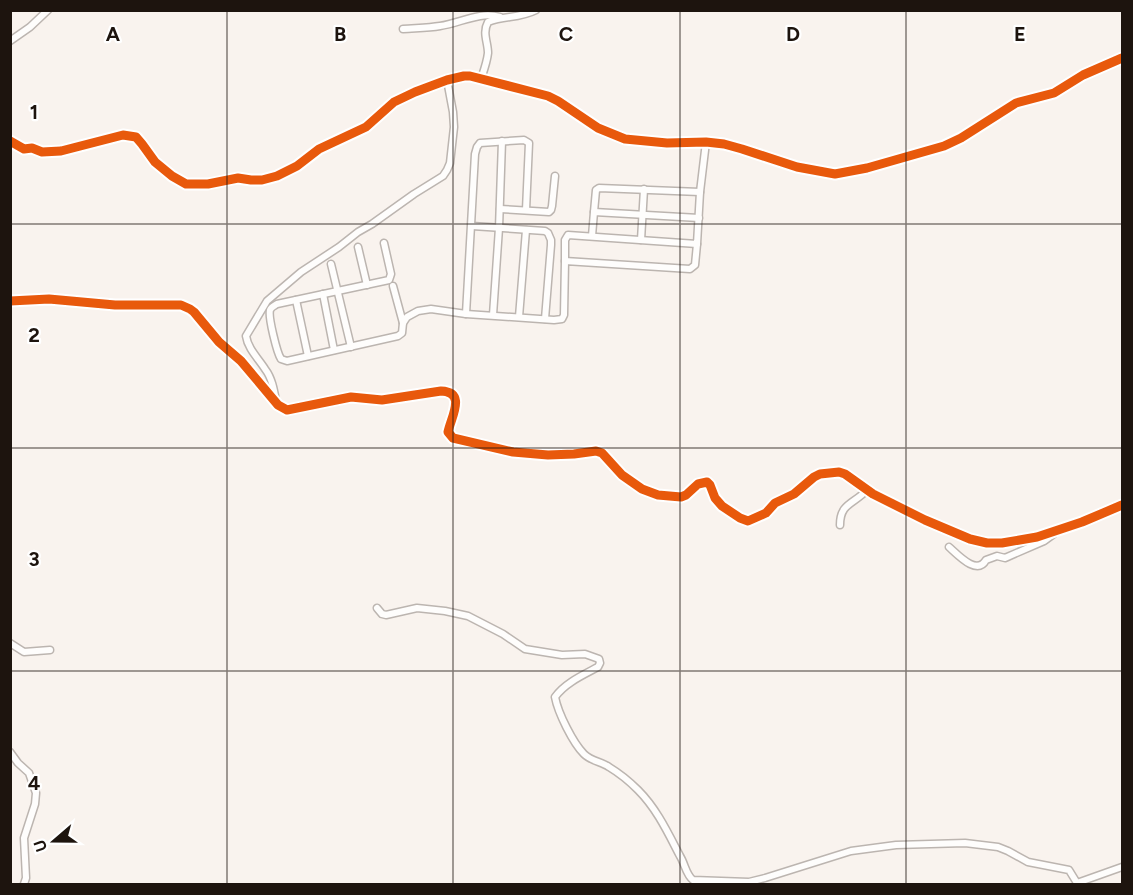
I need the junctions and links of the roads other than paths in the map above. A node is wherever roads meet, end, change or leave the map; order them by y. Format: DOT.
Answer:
graph roads {
  1 [pos="48,10"];
  2 [pos="536,10"];
  3 [pos="501,17"];
  4 [pos="403,29"];
  5 [pos="10,41"];
  6 [pos="1122,58"];
  7 [pos="481,79"];
  8 [pos="447,80"];
  9 [pos="10,141"];
  10 [pos="502,141"];
  11 [pos="706,142"];
  12 [pos="555,176"];
  13 [pos="645,189"];
  14 [pos="700,192"];
  15 [pos="500,209"];
  16 [pos="526,210"];
  17 [pos="594,212"];
  18 [pos="642,215"];
  19 [pos="699,218"];
  20 [pos="472,226"];
  21 [pos="499,228"];
  22 [pos="526,230"];
  23 [pos="592,236"];
  24 [pos="641,240"];
  25 [pos="384,243"];
  26 [pos="697,244"];
  27 [pos="358,248"];
  28 [pos="565,261"];
  29 [pos="331,264"];
  30 [pos="367,285"];
  31 [pos="393,286"];
  32 [pos="338,291"];
  33 [pos="323,294"];
  34 [pos="296,300"];
  35 [pos="10,301"];
  36 [pos="466,314"];
  37 [pos="493,315"];
  38 [pos="519,317"];
  39 [pos="545,319"];
  40 [pos="403,323"];
  41 [pos="351,347"];
  42 [pos="334,350"];
  43 [pos="308,356"];
  44 [pos="277,403"];
  45 [pos="867,490"];
  46 [pos="1122,505"];
  47 [pos="840,525"];
  48 [pos="1058,531"];
  49 [pos="949,547"];
  50 [pos="377,608"];
  51 [pos="10,643"];
  52 [pos="50,650"];
  53 [pos="10,752"];
  54 [pos="1122,867"];
  55 [pos="1077,884"];
  56 [pos="24,885"];
  1 -- 5 [label="street"];
  2 -- 3 [label="street"];
  3 -- 4 [label="street"];
  3 -- 7 [label="street"];
  6 -- 11 [label="street"];
  7 -- 8 [label="street"];
  7 -- 11 [label="street"];
  8 -- 9 [label="street"];
  8 -- 44 [label="street"];
  10 -- 15 [label="street"];
  10 -- 16 [label="street"];
  10 -- 20 [label="street"];
  11 -- 14 [label="street"];
  12 -- 16 [label="street"];
  13 -- 14 [label="street"];
  13 -- 17 [label="street"];
  13 -- 18 [label="street"];
  14 -- 19 [label="street"];
  15 -- 16 [label="street"];
  15 -- 21 [label="street"];
  17 -- 18 [label="street"];
  17 -- 23 [label="street"];
  18 -- 19 [label="street"];
  18 -- 24 [label="street"];
  19 -- 26 [label="street"];
  20 -- 21 [label="street"];
  20 -- 36 [label="street"];
  21 -- 22 [label="street"];
  21 -- 37 [label="street"];
  22 -- 38 [label="street"];
  22 -- 39 [label="street"];
  23 -- 24 [label="street"];
  23 -- 28 [label="street"];
  24 -- 26 [label="street"];
  25 -- 30 [label="street"];
  26 -- 28 [label="street"];
  27 -- 30 [label="street"];
  28 -- 39 [label="street"];
  29 -- 32 [label="street"];
  30 -- 32 [label="street"];
  31 -- 40 [label="street"];
  32 -- 33 [label="street"];
  32 -- 41 [label="street"];
  33 -- 34 [label="street"];
  33 -- 42 [label="street"];
  34 -- 43 [label="street"];
  34 -- 43 [label="street"];
  35 -- 44 [label="street"];
  36 -- 37 [label="street"];
  36 -- 40 [label="street"];
  37 -- 38 [label="street"];
  38 -- 39 [label="street"];
  40 -- 41 [label="street"];
  41 -- 42 [label="street"];
  42 -- 43 [label="street"];
  44 -- 45 [label="street"];
  45 -- 47 [label="street"];
  45 -- 48 [label="street"];
  46 -- 48 [label="street"];
  48 -- 49 [label="street"];
  50 -- 55 [label="street"];
  51 -- 52 [label="street"];
  53 -- 56 [label="street"];
  54 -- 55 [label="street"];
}
